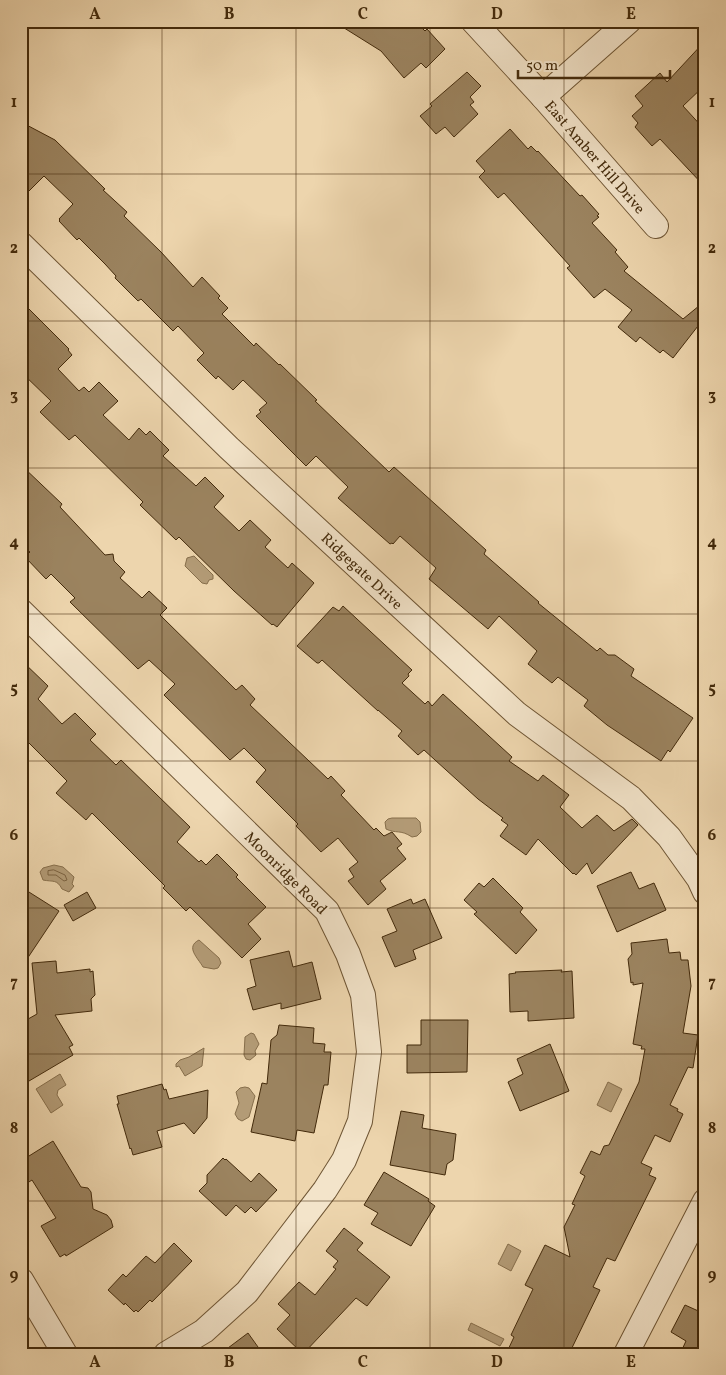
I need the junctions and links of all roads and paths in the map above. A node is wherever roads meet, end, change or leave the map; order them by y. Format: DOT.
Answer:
graph roads {
  1 [pos="473,21"];
  2 [pos="629,21"];
  3 [pos="543,97"];
  4 [pos="656,226"];
  5 [pos="21,244"];
  6 [pos="21,611"];
  7 [pos="705,892"];
  8 [pos="705,1201"];
  9 [pos="21,1280"];
  10 [pos="64,1354"];
  11 [pos="166,1354"];
  12 [pos="626,1354"];
  1 -- 3 [label="street, East Amber Hill Drive"];
  2 -- 3 [label="street"];
  3 -- 4 [label="street, East Amber Hill Drive"];
  5 -- 7 [label="street, Ridgegate Drive"];
  6 -- 11 [label="street, Moonridge Road"];
  8 -- 12 [label="street"];
  9 -- 10 [label="street"];
}
